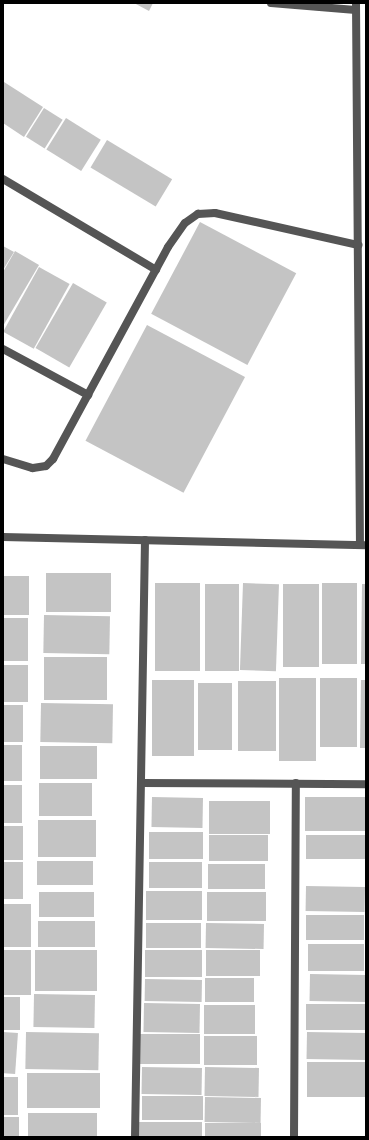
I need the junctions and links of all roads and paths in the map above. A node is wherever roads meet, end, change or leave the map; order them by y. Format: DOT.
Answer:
graph roads {
  1 [pos="271,3"];
  2 [pos="356,7"];
  3 [pos="3,179"];
  4 [pos="362,245"];
  5 [pos="156,270"];
  6 [pos="3,349"];
  7 [pos="88,395"];
  8 [pos="3,459"];
  9 [pos="3,536"];
  10 [pos="145,540"];
  11 [pos="363,545"];
  12 [pos="141,783"];
  13 [pos="296,783"];
  14 [pos="366,784"];
  15 [pos="135,1137"];
  16 [pos="294,1137"];
  1 -- 2 [label="street"];
  2 -- 4 [label="street"];
  3 -- 5 [label="street"];
  4 -- 5 [label="street"];
  4 -- 11 [label="street"];
  5 -- 7 [label="street"];
  6 -- 7 [label="street"];
  7 -- 8 [label="street"];
  9 -- 10 [label="street"];
  10 -- 11 [label="street"];
  10 -- 12 [label="street"];
  12 -- 13 [label="street"];
  12 -- 15 [label="street"];
  13 -- 14 [label="street"];
  13 -- 16 [label="street"];
}
